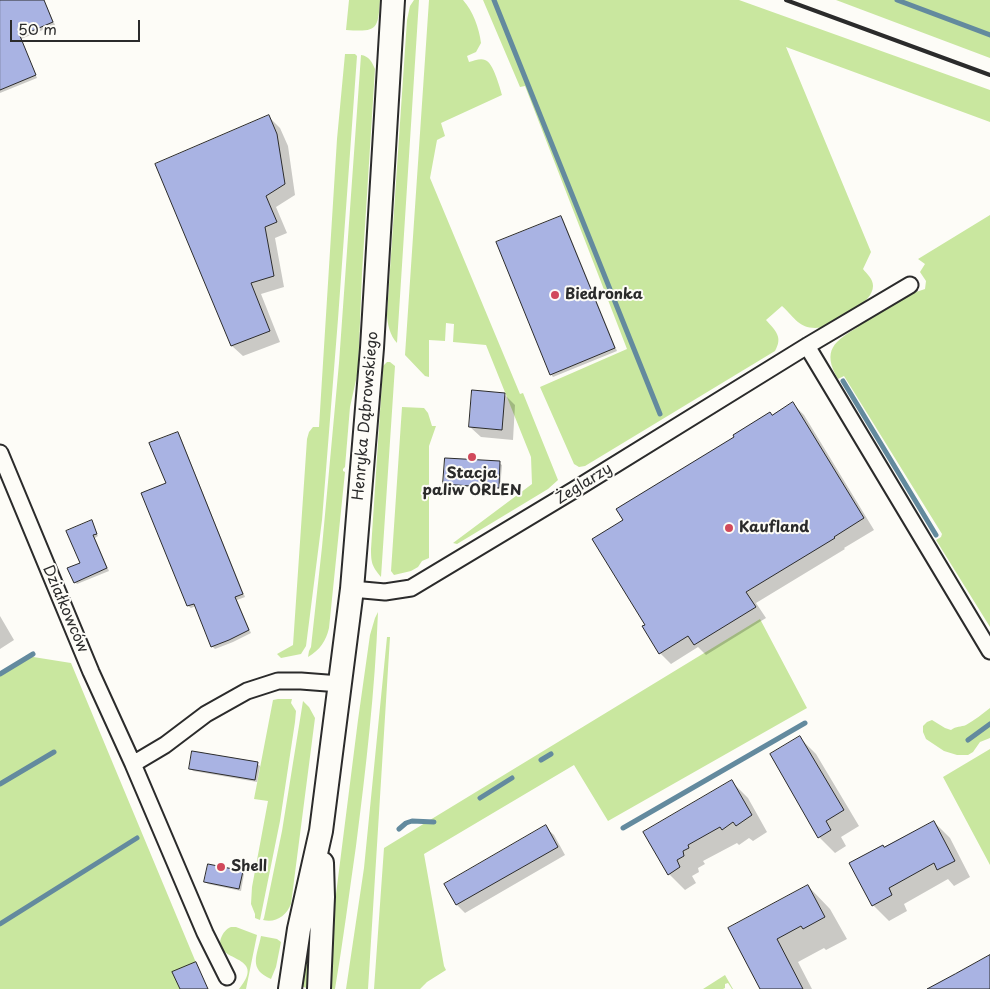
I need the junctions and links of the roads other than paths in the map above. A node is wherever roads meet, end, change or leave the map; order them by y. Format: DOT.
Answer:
graph roads {
  1 [pos="393,0"];
  2 [pos="910,285"];
  3 [pos="807,346"];
  4 [pos="0,453"];
  5 [pos="352,588"];
  6 [pos="990,651"];
  7 [pos="340,684"];
  8 [pos="133,764"];
  9 [pos="321,831"];
  10 [pos="294,962"];
  11 [pos="227,977"];
  12 [pos="272,989"];
  13 [pos="290,989"];
  14 [pos="318,989"];
  1 -- 5 [label="main road, Henryka Dąbrowskiego"];
  2 -- 3 [label="street, Żeglarzy"];
  3 -- 5 [label="street, Żeglarzy"];
  3 -- 6 [label="street"];
  4 -- 8 [label="street, Działkowców"];
  5 -- 7 [label="main road, Henryka Dąbrowskiego"];
  7 -- 8 [label="street"];
  7 -- 9 [label="main road, Henryka Dąbrowskiego"];
  8 -- 11 [label="street, Działkowców"];
  9 -- 10 [label="main road, Henryka Dąbrowskiego"];
  9 -- 14 [label="main road, Henryka Dąbrowskiego"];
  10 -- 12 [label="main road"];
  10 -- 13 [label="main road, Henryka Dąbrowskiego"];
}
